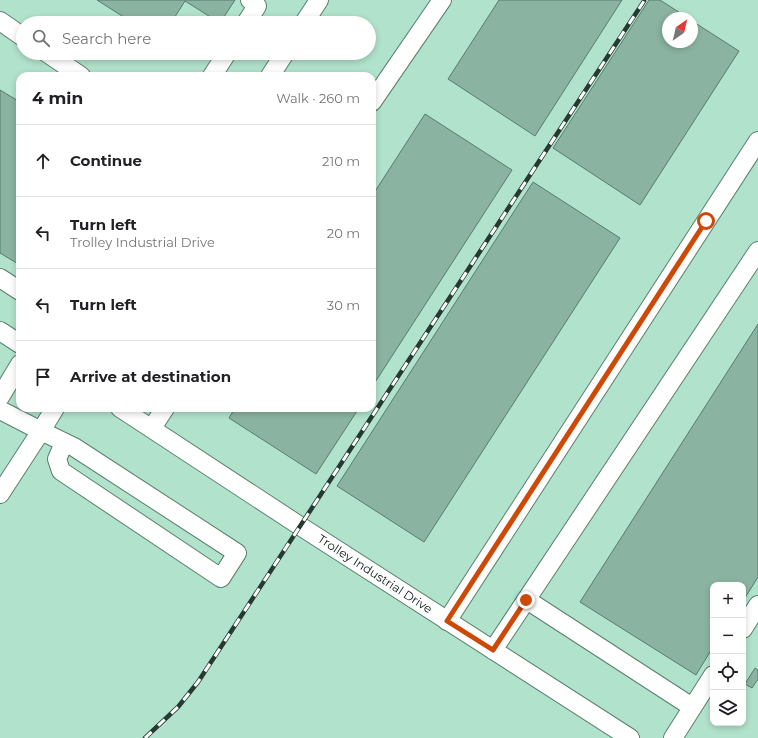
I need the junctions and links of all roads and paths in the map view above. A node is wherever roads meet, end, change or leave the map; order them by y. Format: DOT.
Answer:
graph roads {
  1 [pos="250,0"];
  2 [pos="319,0"];
  3 [pos="442,0"];
  4 [pos="251,16"];
  5 [pos="309,16"];
  6 [pos="0,21"];
  7 [pos="16,32"];
  8 [pos="57,60"];
  9 [pos="222,60"];
  10 [pos="280,60"];
  11 [pos="75,72"];
  12 [pos="215,72"];
  13 [pos="272,72"];
  14 [pos="376,96"];
  15 [pos="758,141"];
  16 [pos="758,251"];
  17 [pos="0,278"];
  18 [pos="16,288"];
  19 [pos="0,331"];
  20 [pos="16,341"];
  21 [pos="16,371"];
  22 [pos="0,397"];
  23 [pos="0,410"];
  24 [pos="53,412"];
  25 [pos="126,412"];
  26 [pos="163,412"];
  27 [pos="152,428"];
  28 [pos="41,431"];
  29 [pos="64,443"];
  30 [pos="0,494"];
  31 [pos="526,600"];
  32 [pos="758,605"];
  33 [pos="447,621"];
  34 [pos="746,624"];
  35 [pos="493,650"];
  36 [pos="710,680"];
  37 [pos="692,707"];
  38 [pos="630,738"];
  39 [pos="673,738"];
  1 -- 4 [label="street"];
  2 -- 5 [label="street"];
  3 -- 14 [label="street"];
  6 -- 7 [label="street"];
  8 -- 11 [label="street"];
  9 -- 12 [label="street"];
  10 -- 13 [label="street"];
  15 -- 33 [label="street"];
  16 -- 31 [label="street"];
  17 -- 18 [label="street"];
  19 -- 20 [label="street"];
  21 -- 22 [label="street"];
  23 -- 28 [label="street"];
  24 -- 28 [label="street"];
  25 -- 27 [label="street, Trolley Industrial Drive"];
  26 -- 27 [label="street"];
  27 -- 33 [label="street, Trolley Industrial Drive"];
  28 -- 29 [label="street"];
  28 -- 30 [label="street"];
  29 -- 29 [label="street"];
  31 -- 35 [label="street"];
  31 -- 37 [label="street"];
  32 -- 34 [label="street"];
  33 -- 35 [label="street, Trolley Industrial Drive"];
  35 -- 38 [label="street, Trolley Industrial Drive"];
  36 -- 37 [label="street"];
  37 -- 39 [label="street"];
}
